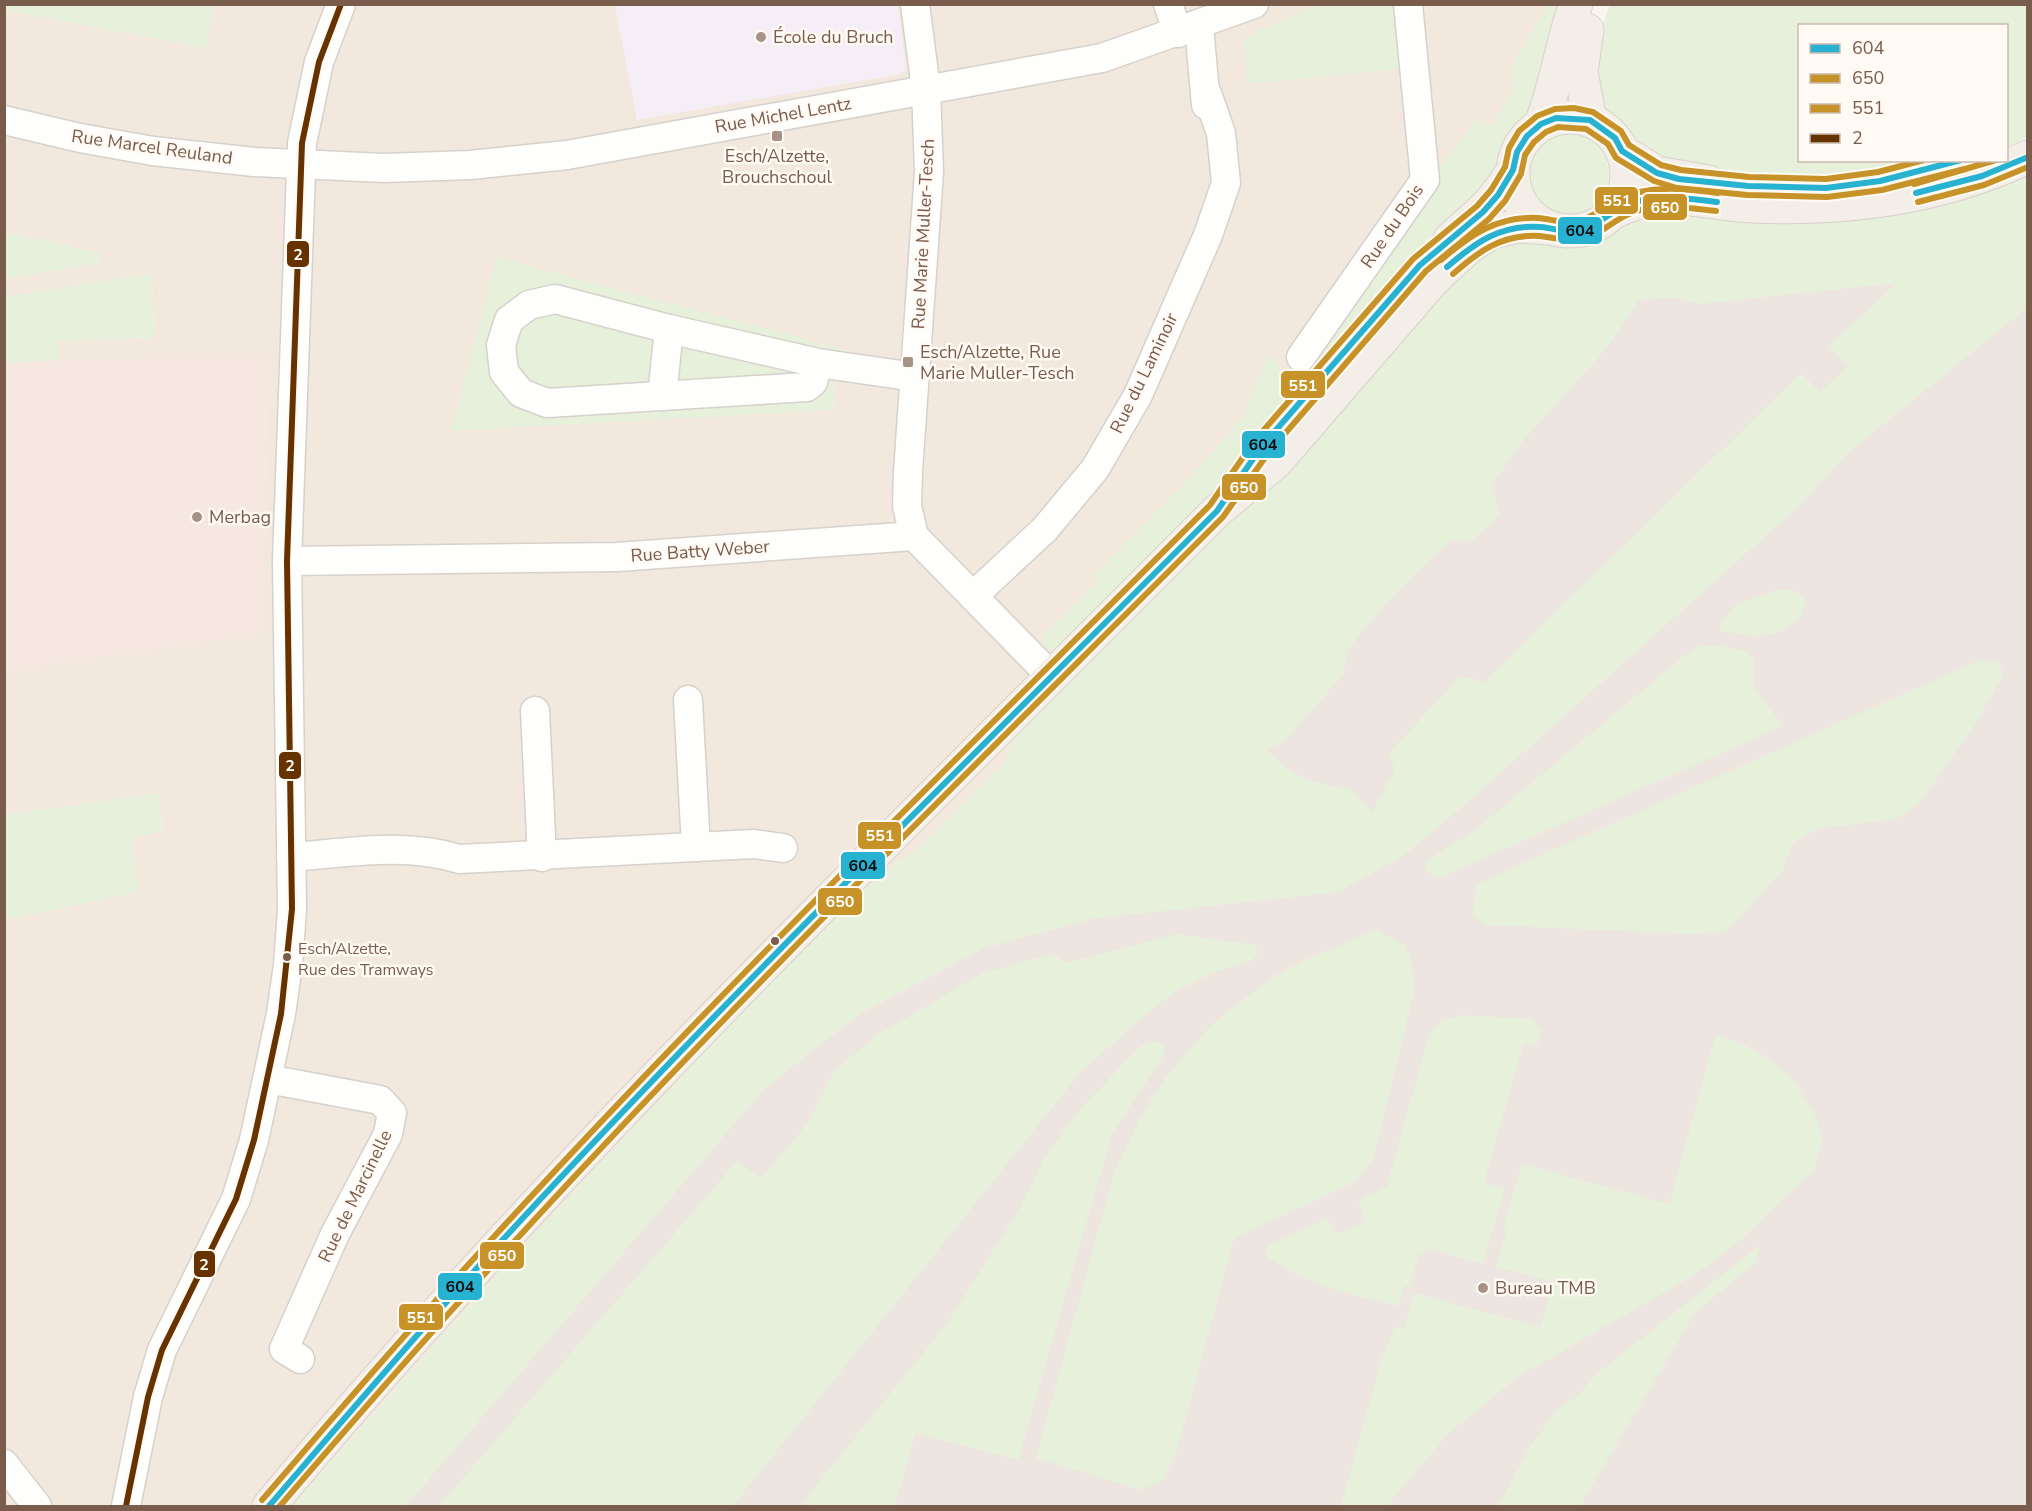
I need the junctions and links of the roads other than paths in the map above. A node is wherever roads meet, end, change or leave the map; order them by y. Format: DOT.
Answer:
graph roads {
  1 [pos="341,4"];
  2 [pos="915,4"];
  3 [pos="1168,4"];
  4 [pos="1254,4"];
  5 [pos="1408,4"];
  6 [pos="1576,4"];
  7 [pos="1596,4"];
  8 [pos="1188,29"];
  9 [pos="926,89"];
  10 [pos="4,120"];
  11 [pos="1590,120"];
  12 [pos="1541,124"];
  13 [pos="2028,137"];
  14 [pos="2008,147"];
  15 [pos="1623,151"];
  16 [pos="2028,157"];
  17 [pos="1955,162"];
  18 [pos="301,164"];
  19 [pos="1513,170"];
  20 [pos="1613,212"];
  21 [pos="1550,228"];
  22 [pos="669,329"];
  23 [pos="1301,357"];
  24 [pos="818,363"];
  25 [pos="915,377"];
  26 [pos="662,396"];
  27 [pos="1217,511"];
  28 [pos="914,536"];
  29 [pos="287,561"];
  30 [pos="973,596"];
  31 [pos="1052,677"];
  32 [pos="688,700"];
  33 [pos="535,711"];
  34 [pos="696,847"];
  35 [pos="783,848"];
  36 [pos="542,856"];
  37 [pos="291,857"];
  38 [pos="268,1079"];
  39 [pos="300,1359"];
  40 [pos="4,1464"];
  41 [pos="37,1506"];
  42 [pos="126,1506"];
  43 [pos="269,1506"];
  1 -- 18 [label="street"];
  2 -- 9 [label="street, Rue Marie Muller-Tesch"];
  3 -- 8 [label="street, Rue du Laminoir"];
  4 -- 8 [label="street, Rue Michel Lentz"];
  5 -- 23 [label="street, Rue du Bois"];
  6 -- 12 [label="main road"];
  7 -- 11 [label="main road"];
  8 -- 9 [label="street, Rue Michel Lentz"];
  8 -- 30 [label="street, Rue du Laminoir"];
  9 -- 18 [label="street, Rue Michel Lentz"];
  9 -- 25 [label="street, Rue Marie Muller-Tesch"];
  10 -- 18 [label="street, Rue Marcel Reuland"];
  11 -- 12 [label="main road"];
  11 -- 15 [label="main road"];
  12 -- 19 [label="main road"];
  13 -- 14 [label="main road"];
  15 -- 17 [label="main road"];
  15 -- 20 [label="main road"];
  16 -- 20 [label="main road"];
  18 -- 29 [label="street"];
  19 -- 21 [label="main road"];
  19 -- 27 [label="main road"];
  20 -- 21 [label="main road"];
  21 -- 27 [label="main road"];
  22 -- 24 [label="street"];
  22 -- 26 [label="street"];
  22 -- 26 [label="street"];
  24 -- 25 [label="street"];
  24 -- 26 [label="street"];
  25 -- 28 [label="street, Rue Marie Muller-Tesch"];
  27 -- 31 [label="main road"];
  28 -- 29 [label="street, Rue Batty Weber"];
  28 -- 30 [label="street"];
  29 -- 37 [label="street"];
  30 -- 31 [label="street"];
  31 -- 43 [label="main road"];
  32 -- 34 [label="street"];
  33 -- 36 [label="street"];
  34 -- 35 [label="street"];
  34 -- 36 [label="street"];
  36 -- 37 [label="street"];
  37 -- 38 [label="street"];
  38 -- 39 [label="street, Rue de Marcinelle"];
  38 -- 42 [label="street"];
  40 -- 41 [label="street"];
}
